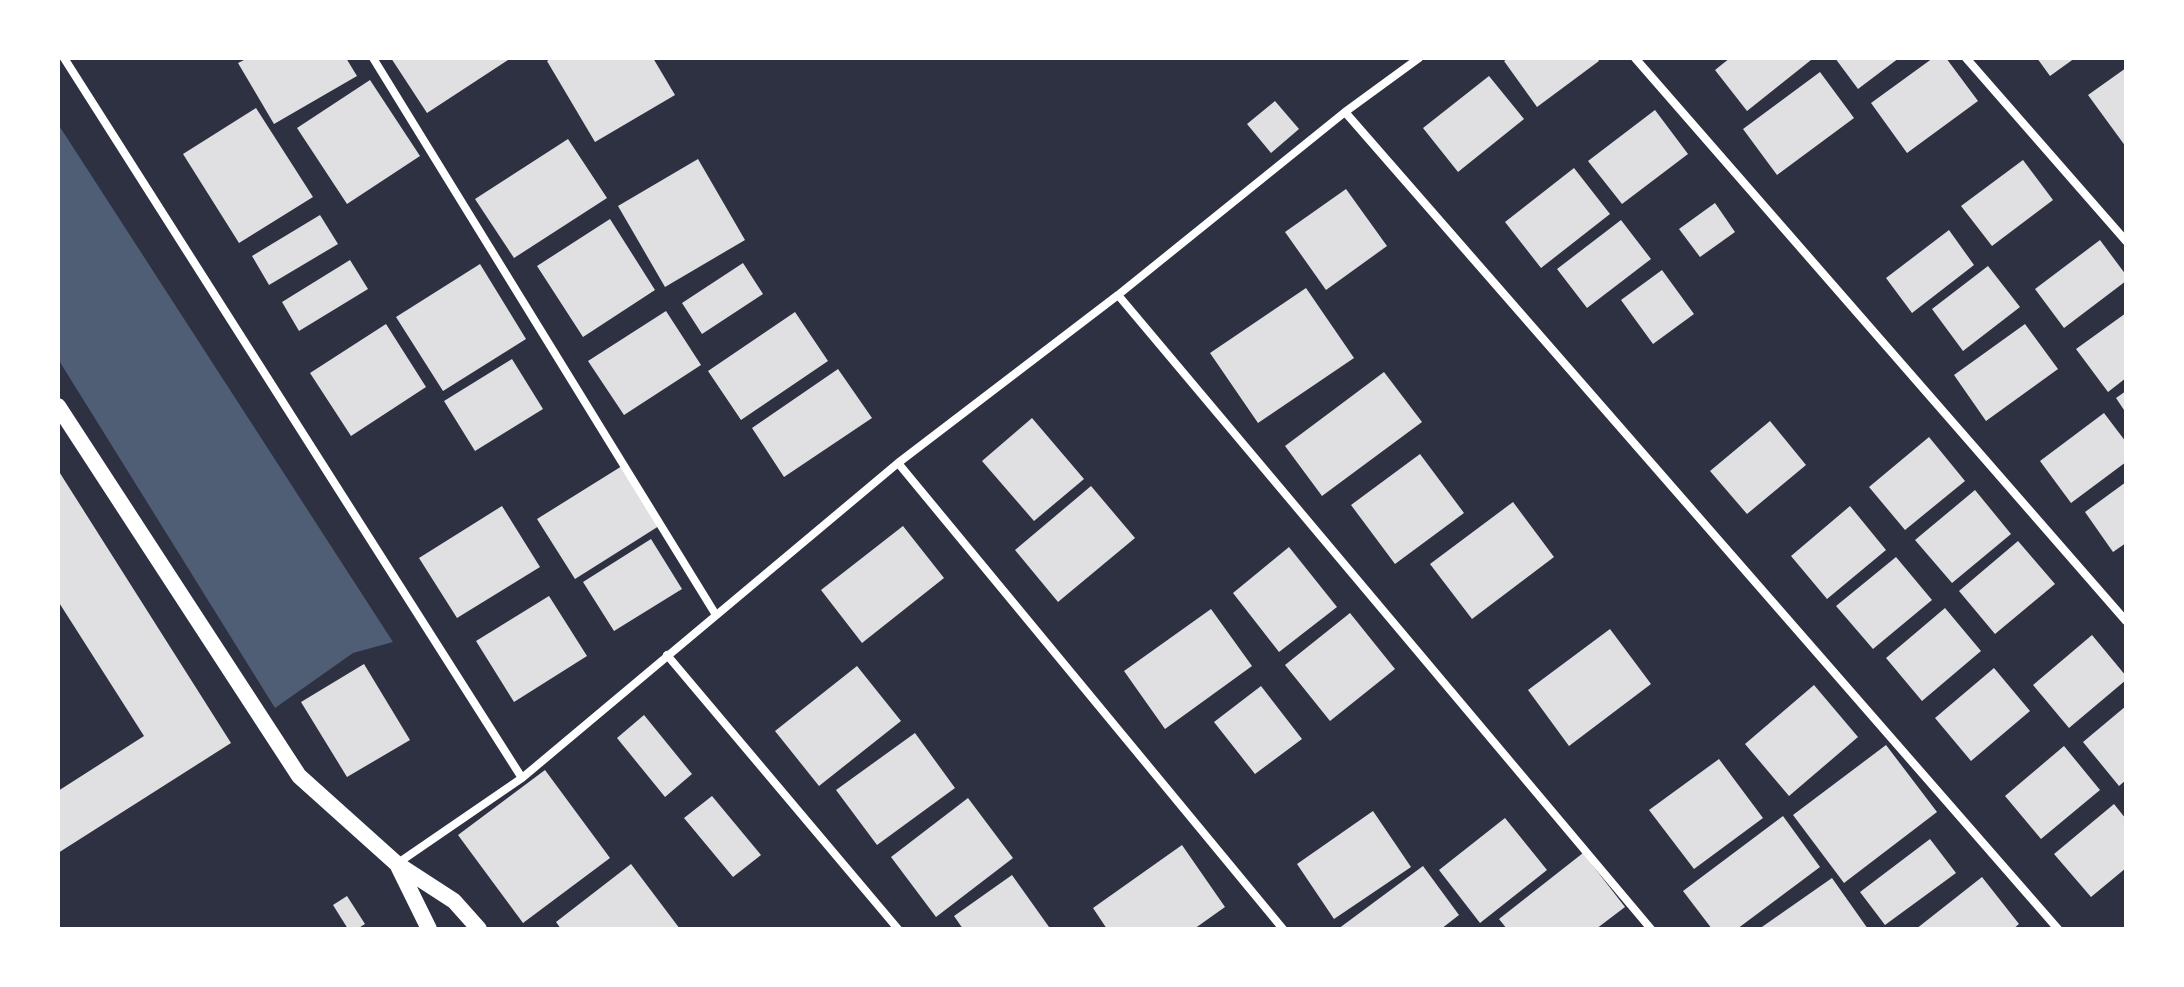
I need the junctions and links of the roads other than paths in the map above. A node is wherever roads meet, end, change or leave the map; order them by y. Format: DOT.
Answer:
graph roads {
  1 [pos="64,58"];
  2 [pos="373,58"];
  3 [pos="1419,58"];
  4 [pos="1635,58"];
  5 [pos="1966,58"];
  6 [pos="1345,112"];
  7 [pos="2126,241"];
  8 [pos="1118,295"];
  9 [pos="58,406"];
  10 [pos="898,463"];
  11 [pos="716,615"];
  12 [pos="2126,621"];
  13 [pos="667,655"];
  14 [pos="522,778"];
  15 [pos="397,864"];
  16 [pos="429,929"];
  17 [pos="479,929"];
  18 [pos="898,929"];
  19 [pos="1283,929"];
  20 [pos="1651,929"];
  21 [pos="2058,929"];
  1 -- 14 [label="street"];
  2 -- 11 [label="street"];
  3 -- 6 [label="street"];
  4 -- 12 [label="street"];
  5 -- 7 [label="street"];
  6 -- 8 [label="street"];
  6 -- 21 [label="street"];
  8 -- 10 [label="street"];
  8 -- 20 [label="street"];
  9 -- 15 [label="main road"];
  10 -- 11 [label="street"];
  10 -- 19 [label="street"];
  11 -- 13 [label="street"];
  13 -- 14 [label="street"];
  13 -- 18 [label="street"];
  14 -- 15 [label="street"];
  15 -- 16 [label="main road"];
  15 -- 17 [label="main road"];
}
